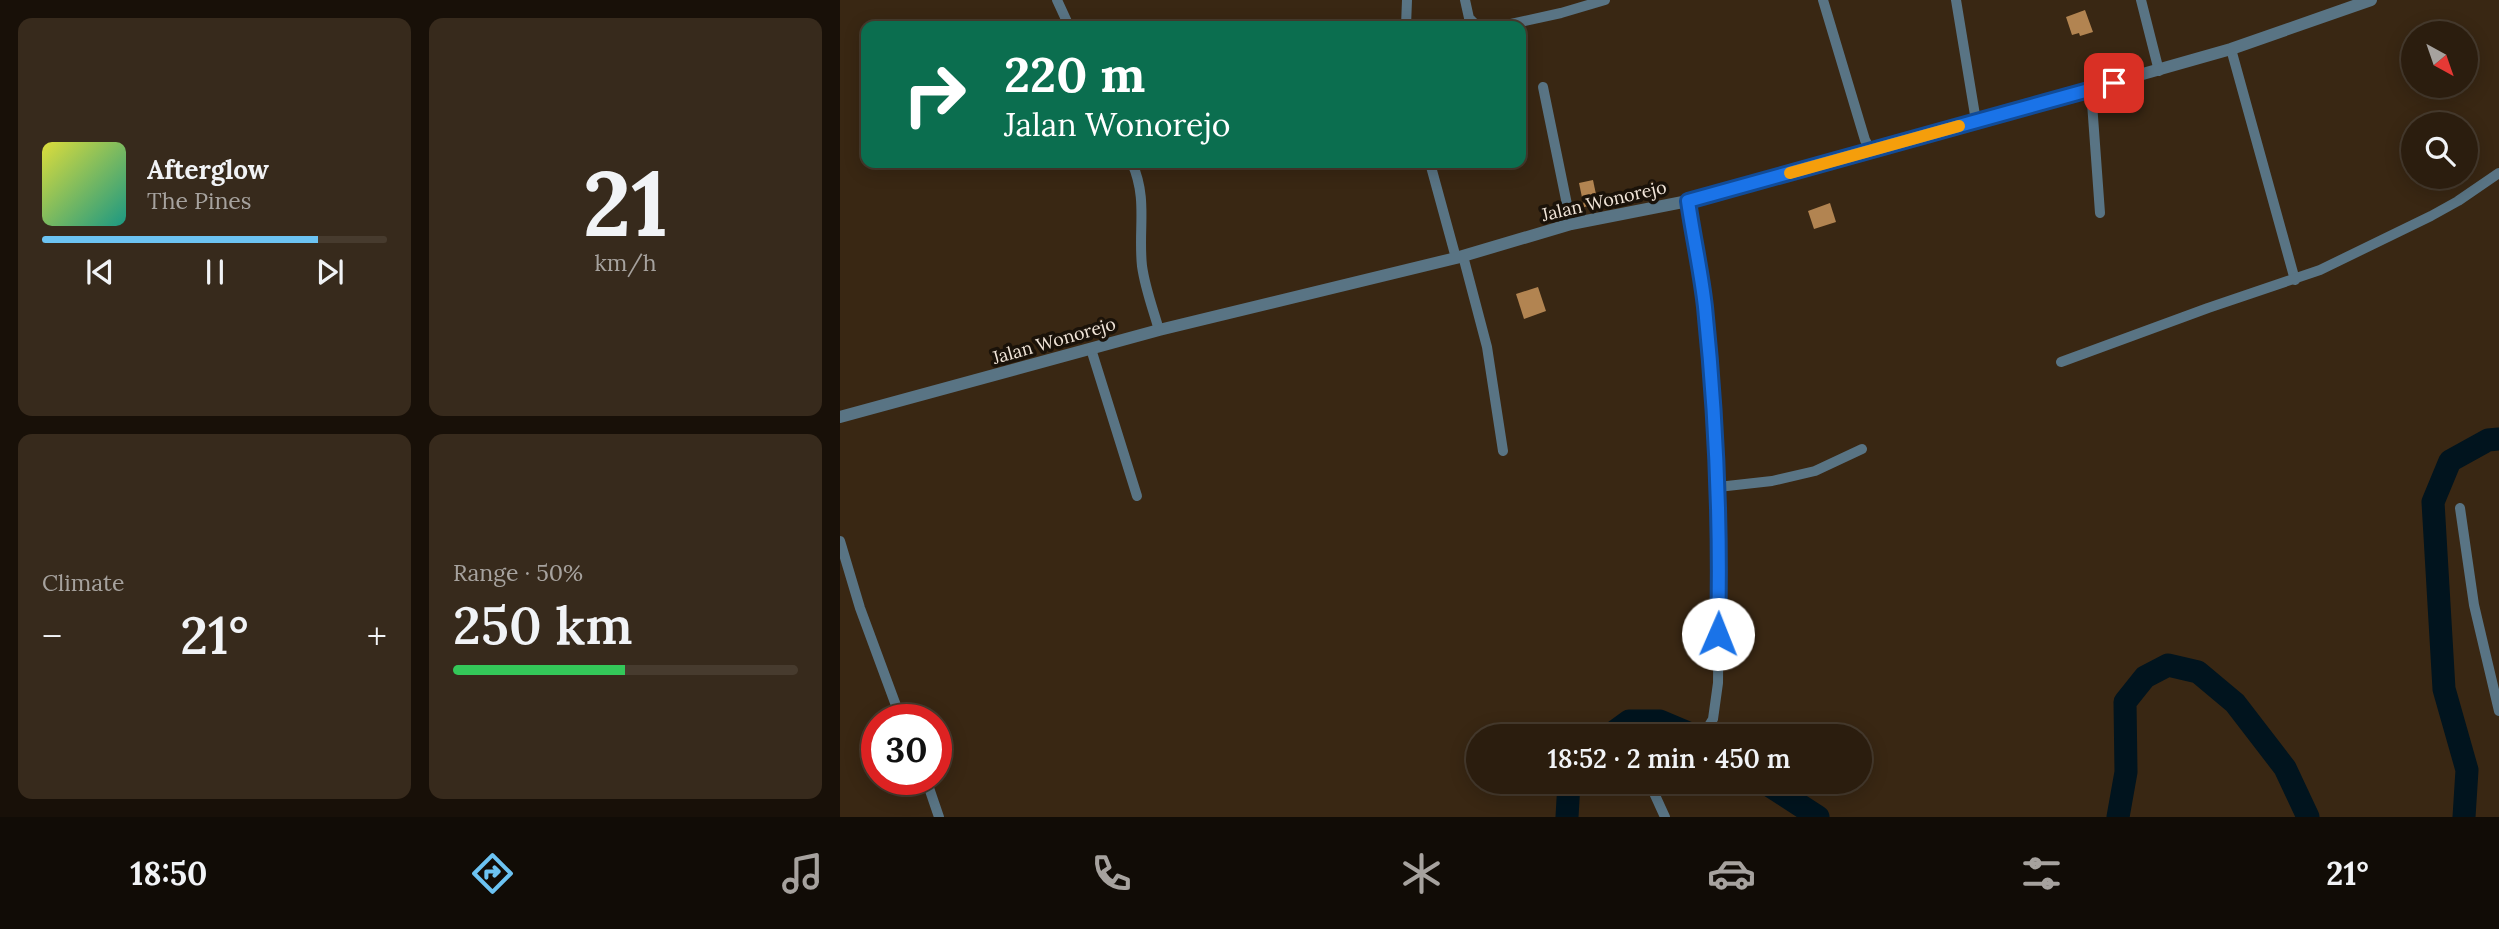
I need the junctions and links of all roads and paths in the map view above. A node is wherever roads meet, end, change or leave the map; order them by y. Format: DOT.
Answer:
graph roads {
  1 [pos="1057,0"];
  2 [pos="1407,0"];
  3 [pos="1465,0"];
  4 [pos="1605,0"];
  5 [pos="1823,0"];
  6 [pos="1956,0"];
  7 [pos="2141,0"];
  8 [pos="2371,0"];
  9 [pos="1067,21"];
  10 [pos="1406,21"];
  11 [pos="1472,21"];
  12 [pos="1525,21"];
  13 [pos="2231,49"];
  14 [pos="2159,71"];
  15 [pos="1543,87"];
  16 [pos="2091,89"];
  17 [pos="1976,121"];
  18 [pos="1871,151"];
  19 [pos="1134,168"];
  20 [pos="1432,168"];
  21 [pos="2499,173"];
  22 [pos="1688,201"];
  23 [pos="2101,213"];
  24 [pos="1571,224"];
  25 [pos="1460,257"];
  26 [pos="2295,280"];
  27 [pos="1159,330"];
  28 [pos="1091,349"];
  29 [pos="2061,362"];
  30 [pos="840,417"];
  31 [pos="1862,449"];
  32 [pos="1503,451"];
  33 [pos="1718,487"];
  34 [pos="1138,496"];
  35 [pos="2460,508"];
  36 [pos="840,541"];
  37 [pos="895,704"];
  38 [pos="2499,711"];
  39 [pos="1708,724"];
  40 [pos="1654,794"];
  41 [pos="931,795"];
  42 [pos="939,817"];
  43 [pos="1665,817"];
  1 -- 9 [label="street"];
  2 -- 10 [label="street"];
  3 -- 11 [label="street"];
  4 -- 12 [label="street"];
  5 -- 18 [label="street"];
  6 -- 17 [label="street"];
  7 -- 14 [label="street"];
  8 -- 13 [label="street, Jalan Wonorejo"];
  13 -- 14 [label="street, Jalan Wonorejo"];
  13 -- 26 [label="street"];
  14 -- 16 [label="street, Jalan Wonorejo"];
  15 -- 24 [label="street"];
  16 -- 17 [label="street, Jalan Wonorejo"];
  16 -- 23 [label="street"];
  17 -- 18 [label="street, Jalan Wonorejo"];
  18 -- 22 [label="street, Jalan Wonorejo"];
  19 -- 27 [label="street"];
  20 -- 25 [label="street"];
  21 -- 26 [label="street"];
  22 -- 24 [label="street, Jalan Wonorejo"];
  22 -- 33 [label="street"];
  24 -- 25 [label="street, Jalan Wonorejo"];
  25 -- 27 [label="street, Jalan Wonorejo"];
  25 -- 32 [label="street"];
  26 -- 29 [label="street"];
  27 -- 28 [label="street, Jalan Wonorejo"];
  28 -- 30 [label="street, Jalan Wonorejo"];
  28 -- 34 [label="street"];
  31 -- 33 [label="street"];
  33 -- 39 [label="street"];
  35 -- 38 [label="street"];
  36 -- 37 [label="street"];
  40 -- 43 [label="street"];
  41 -- 42 [label="street"];
}
